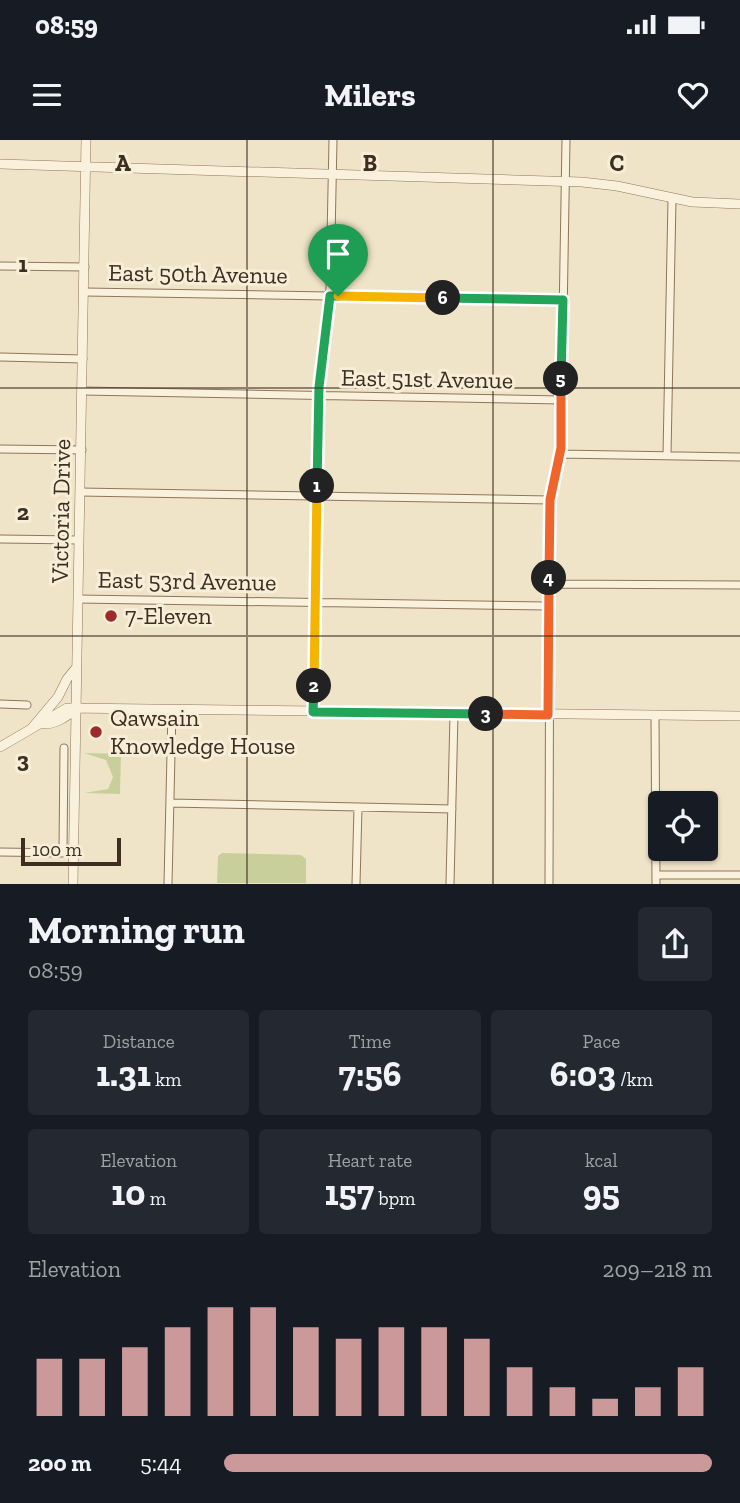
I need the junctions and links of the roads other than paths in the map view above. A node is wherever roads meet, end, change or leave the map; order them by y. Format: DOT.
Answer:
graph roads {
  1 [pos="86,140"];
  2 [pos="333,140"];
  3 [pos="566,140"];
  4 [pos="0,164"];
  5 [pos="86,165"];
  6 [pos="332,174"];
  7 [pos="565,181"];
  8 [pos="672,199"];
  9 [pos="740,204"];
  10 [pos="0,266"];
  11 [pos="85,267"];
  12 [pos="85,292"];
  13 [pos="330,296"];
  14 [pos="563,300"];
  15 [pos="0,357"];
  16 [pos="83,359"];
  17 [pos="83,391"];
  18 [pos="319,396"];
  19 [pos="561,400"];
  20 [pos="0,449"];
  21 [pos="82,450"];
  22 [pos="559,454"];
  23 [pos="667,455"];
  24 [pos="740,457"];
  25 [pos="80,492"];
  26 [pos="317,496"];
  27 [pos="550,500"];
  28 [pos="0,539"];
  29 [pos="79,540"];
  30 [pos="549,584"];
  31 [pos="740,584"];
  32 [pos="78,599"];
  33 [pos="315,603"];
  34 [pos="549,606"];
  35 [pos="76,668"];
  36 [pos="0,704"];
  37 [pos="27,705"];
  38 [pos="76,709"];
  39 [pos="172,710"];
  40 [pos="313,712"];
  41 [pos="454,714"];
  42 [pos="548,715"];
  43 [pos="655,716"];
  44 [pos="740,716"];
  45 [pos="47,724"];
  46 [pos="30,730"];
  47 [pos="76,736"];
  48 [pos="0,747"];
  49 [pos="64,748"];
  50 [pos="63,790"];
  51 [pos="74,790"];
  52 [pos="170,803"];
  53 [pos="358,807"];
  54 [pos="452,809"];
  55 [pos="0,852"];
  56 [pos="63,852"];
  57 [pos="73,853"];
  58 [pos="740,875"];
  59 [pos="656,879"];
  60 [pos="73,884"];
  61 [pos="168,884"];
  62 [pos="356,884"];
  63 [pos="450,884"];
  64 [pos="549,884"];
  1 -- 5 [label="street, Victoria Drive"];
  2 -- 6 [label="street"];
  3 -- 7 [label="street"];
  4 -- 5 [label="street"];
  5 -- 6 [label="street"];
  5 -- 11 [label="street, Victoria Drive"];
  6 -- 7 [label="street"];
  6 -- 13 [label="street"];
  7 -- 8 [label="street"];
  7 -- 14 [label="street"];
  8 -- 9 [label="street"];
  8 -- 23 [label="street"];
  10 -- 11 [label="street, East 50th Avenue"];
  11 -- 12 [label="street, Victoria Drive"];
  12 -- 13 [label="street, East 50th Avenue"];
  12 -- 16 [label="street, Victoria Drive"];
  13 -- 14 [label="street, East 50th Avenue"];
  13 -- 18 [label="street"];
  14 -- 19 [label="street"];
  15 -- 16 [label="street"];
  16 -- 17 [label="street, Victoria Drive"];
  17 -- 18 [label="street, East 51st Avenue"];
  17 -- 21 [label="street, Victoria Drive"];
  18 -- 19 [label="street, East 51st Avenue"];
  18 -- 26 [label="street"];
  19 -- 22 [label="street"];
  20 -- 21 [label="street"];
  21 -- 25 [label="street, Victoria Drive"];
  22 -- 23 [label="street"];
  22 -- 27 [label="street"];
  23 -- 24 [label="street"];
  25 -- 26 [label="street"];
  25 -- 29 [label="street, Victoria Drive"];
  26 -- 27 [label="street"];
  26 -- 33 [label="street"];
  27 -- 30 [label="street"];
  28 -- 29 [label="street, East 53rd Avenue"];
  29 -- 32 [label="street, Victoria Drive"];
  30 -- 31 [label="street"];
  30 -- 34 [label="street"];
  32 -- 33 [label="street, East 53rd Avenue"];
  32 -- 35 [label="street, Victoria Drive"];
  33 -- 34 [label="street, East 53rd Avenue"];
  33 -- 40 [label="street"];
  34 -- 42 [label="street"];
  35 -- 38 [label="street, Victoria Drive"];
  35 -- 46 [label="street"];
  36 -- 37 [label="street"];
  38 -- 39 [label="street"];
  38 -- 45 [label="street"];
  38 -- 47 [label="street, Victoria Drive"];
  39 -- 40 [label="street"];
  39 -- 52 [label="street"];
  40 -- 41 [label="street"];
  41 -- 42 [label="street"];
  41 -- 54 [label="street"];
  42 -- 43 [label="street"];
  42 -- 64 [label="street"];
  43 -- 44 [label="street"];
  43 -- 59 [label="street"];
  45 -- 46 [label="street"];
  45 -- 47 [label="street"];
  46 -- 48 [label="street"];
  47 -- 51 [label="street, Victoria Drive"];
  49 -- 50 [label="street"];
  50 -- 51 [label="street"];
  50 -- 56 [label="street"];
  51 -- 57 [label="street, Victoria Drive"];
  52 -- 53 [label="street"];
  52 -- 61 [label="street"];
  53 -- 54 [label="street"];
  53 -- 62 [label="street"];
  54 -- 63 [label="street"];
  55 -- 56 [label="street"];
  56 -- 57 [label="street"];
  57 -- 60 [label="street, Victoria Drive"];
  58 -- 59 [label="street"];
}
